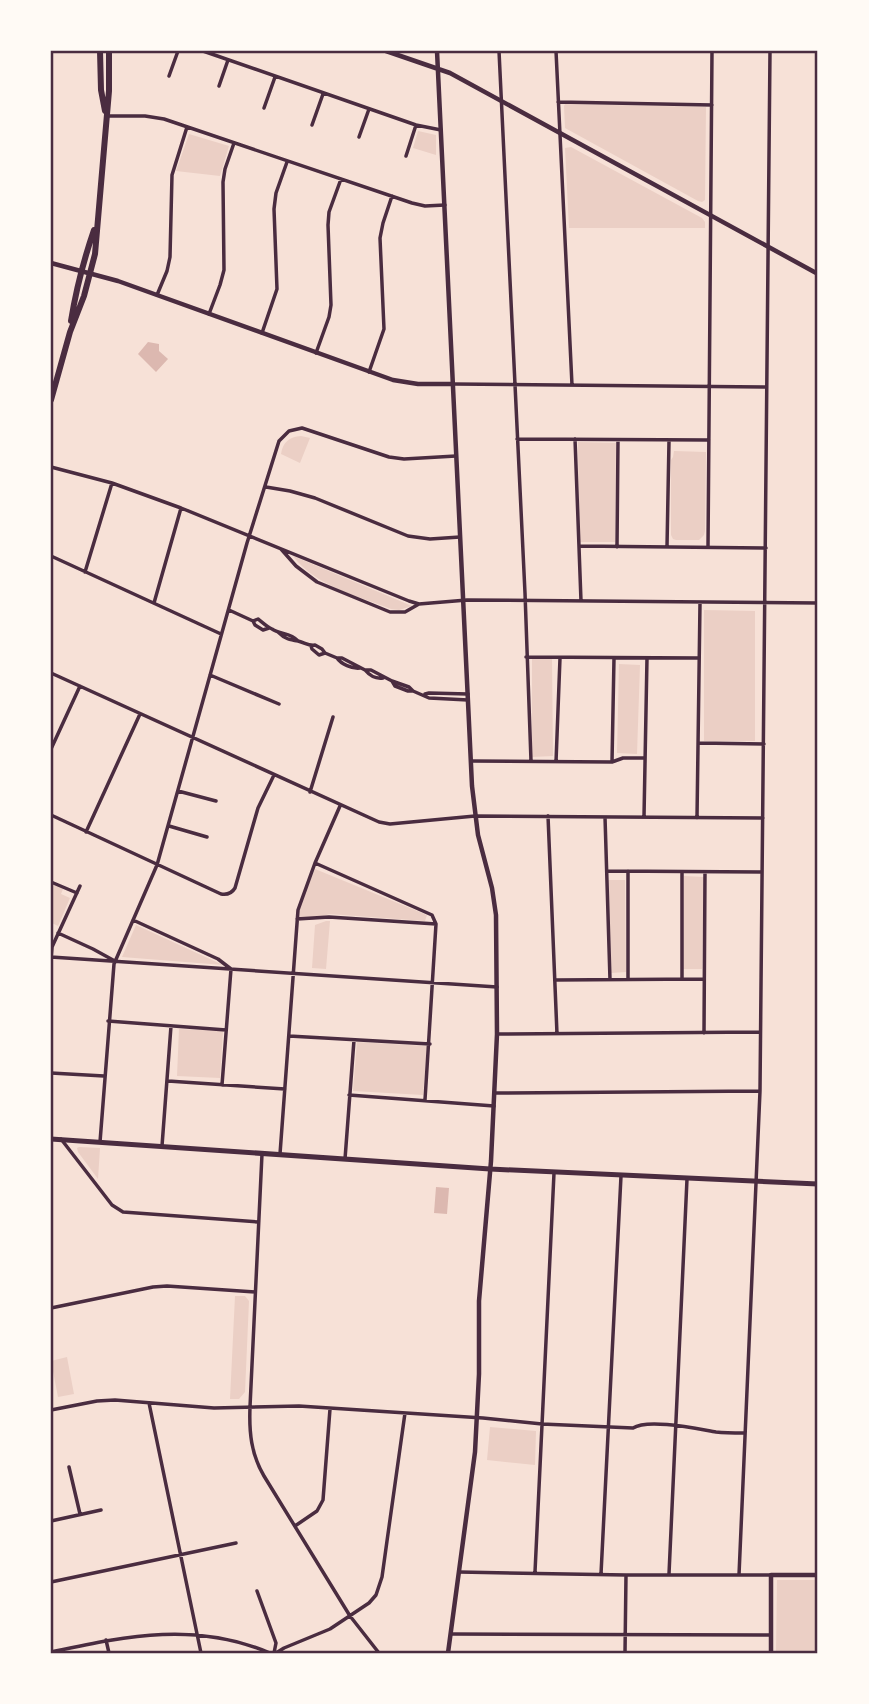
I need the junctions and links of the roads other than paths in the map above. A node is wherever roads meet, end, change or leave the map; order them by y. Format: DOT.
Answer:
graph roads {
  1 [pos="100,51"];
  2 [pos="109,51"];
  3 [pos="178,51"];
  4 [pos="203,51"];
  5 [pos="386,51"];
  6 [pos="437,51"];
  7 [pos="499,51"];
  8 [pos="556,51"];
  9 [pos="712,51"];
  10 [pos="770,51"];
  11 [pos="228,60"];
  12 [pos="438,68"];
  13 [pos="169,76"];
  14 [pos="275,77"];
  15 [pos="219,86"];
  16 [pos="323,94"];
  17 [pos="502,101"];
  18 [pos="558,102"];
  19 [pos="712,105"];
  20 [pos="264,108"];
  21 [pos="369,109"];
  22 [pos="106,116"];
  23 [pos="312,125"];
  24 [pos="416,125"];
  25 [pos="187,127"];
  26 [pos="441,130"];
  27 [pos="560,133"];
  28 [pos="359,137"];
  29 [pos="234,143"];
  30 [pos="406,156"];
  31 [pos="287,161"];
  32 [pos="341,179"];
  33 [pos="392,196"];
  34 [pos="445,205"];
  35 [pos="710,215"];
  36 [pos="96,221"];
  37 [pos="768,247"];
  38 [pos="51,263"];
  39 [pos="82,272"];
  40 [pos="91,274"];
  41 [pos="818,274"];
  42 [pos="157,295"];
  43 [pos="209,314"];
  44 [pos="70,332"];
  45 [pos="262,333"];
  46 [pos="316,353"];
  47 [pos="369,372"];
  48 [pos="453,384"];
  49 [pos="53,385"];
  50 [pos="515,385"];
  51 [pos="572,385"];
  52 [pos="709,387"];
  53 [pos="767,387"];
  54 [pos="51,400"];
  55 [pos="517,439"];
  56 [pos="575,439"];
  57 [pos="618,439"];
  58 [pos="669,440"];
  59 [pos="709,440"];
  60 [pos="457,456"];
  61 [pos="51,467"];
  62 [pos="112,484"];
  63 [pos="266,487"];
  64 [pos="181,508"];
  65 [pos="249,536"];
  66 [pos="460,537"];
  67 [pos="579,546"];
  68 [pos="280,547"];
  69 [pos="617,547"];
  70 [pos="667,547"];
  71 [pos="708,547"];
  72 [pos="765,548"];
  73 [pos="51,556"];
  74 [pos="85,572"];
  75 [pos="463,600"];
  76 [pos="525,601"];
  77 [pos="581,601"];
  78 [pos="700,602"];
  79 [pos="154,603"];
  80 [pos="765,603"];
  81 [pos="818,603"];
  82 [pos="419,604"];
  83 [pos="228,609"];
  84 [pos="221,634"];
  85 [pos="526,657"];
  86 [pos="614,657"];
  87 [pos="647,657"];
  88 [pos="699,657"];
  89 [pos="560,658"];
  90 [pos="51,673"];
  91 [pos="210,675"];
  92 [pos="80,686"];
  93 [pos="468,697"];
  94 [pos="279,704"];
  95 [pos="140,714"];
  96 [pos="333,717"];
  97 [pos="192,738"];
  98 [pos="698,743"];
  99 [pos="764,744"];
  100 [pos="51,749"];
  101 [pos="645,758"];
  102 [pos="471,761"];
  103 [pos="531,761"];
  104 [pos="556,762"];
  105 [pos="612,762"];
  106 [pos="274,775"];
  107 [pos="178,790"];
  108 [pos="310,792"];
  109 [pos="216,801"];
  110 [pos="340,806"];
  111 [pos="51,815"];
  112 [pos="475,816"];
  113 [pos="548,816"];
  114 [pos="605,817"];
  115 [pos="644,817"];
  116 [pos="698,818"];
  117 [pos="763,818"];
  118 [pos="168,826"];
  119 [pos="86,832"];
  120 [pos="207,837"];
  121 [pos="315,863"];
  122 [pos="157,865"];
  123 [pos="607,871"];
  124 [pos="628,871"];
  125 [pos="682,872"];
  126 [pos="705,872"];
  127 [pos="762,873"];
  128 [pos="51,882"];
  129 [pos="80,886"];
  130 [pos="76,893"];
  131 [pos="297,919"];
  132 [pos="133,920"];
  133 [pos="436,924"];
  134 [pos="58,933"];
  135 [pos="51,958"];
  136 [pos="115,961"];
  137 [pos="231,969"];
  138 [pos="293,972"];
  139 [pos="704,978"];
  140 [pos="628,979"];
  141 [pos="682,979"];
  142 [pos="555,980"];
  143 [pos="610,980"];
  144 [pos="433,983"];
  145 [pos="497,987"];
  146 [pos="108,1021"];
  147 [pos="171,1026"];
  148 [pos="226,1030"];
  149 [pos="760,1032"];
  150 [pos="704,1033"];
  151 [pos="497,1034"];
  152 [pos="557,1034"];
  153 [pos="289,1036"];
  154 [pos="354,1040"];
  155 [pos="430,1044"];
  156 [pos="51,1073"];
  157 [pos="104,1076"];
  158 [pos="167,1081"];
  159 [pos="222,1085"];
  160 [pos="285,1089"];
  161 [pos="760,1091"];
  162 [pos="494,1093"];
  163 [pos="349,1095"];
  164 [pos="425,1100"];
  165 [pos="494,1106"];
  166 [pos="51,1139"];
  167 [pos="61,1139"];
  168 [pos="74,1140"];
  169 [pos="100,1142"];
  170 [pos="162,1146"];
  171 [pos="262,1153"];
  172 [pos="280,1154"];
  173 [pos="75,1155"];
  174 [pos="345,1159"];
  175 [pos="490,1169"];
  176 [pos="554,1173"];
  177 [pos="621,1176"];
  178 [pos="687,1179"];
  179 [pos="755,1181"];
  180 [pos="818,1184"];
  181 [pos="258,1222"];
  182 [pos="255,1292"];
  183 [pos="51,1308"];
  184 [pos="149,1403"];
  185 [pos="250,1407"];
  186 [pos="330,1408"];
  187 [pos="51,1410"];
  188 [pos="405,1413"];
  189 [pos="477,1418"];
  190 [pos="542,1424"];
  191 [pos="676,1426"];
  192 [pos="608,1427"];
  193 [pos="744,1433"];
  194 [pos="69,1466"];
  195 [pos="101,1510"];
  196 [pos="80,1514"];
  197 [pos="51,1521"];
  198 [pos="295,1526"];
  199 [pos="236,1543"];
  200 [pos="181,1555"];
  201 [pos="459,1572"];
  202 [pos="535,1573"];
  203 [pos="601,1574"];
  204 [pos="669,1574"];
  205 [pos="626,1575"];
  206 [pos="739,1575"];
  207 [pos="771,1575"];
  208 [pos="818,1575"];
  209 [pos="51,1582"];
  210 [pos="257,1591"];
  211 [pos="350,1616"];
  212 [pos="450,1634"];
  213 [pos="625,1634"];
  214 [pos="197,1635"];
  215 [pos="771,1635"];
  216 [pos="106,1640"];
  217 [pos="51,1652"];
  218 [pos="109,1653"];
  219 [pos="201,1653"];
  220 [pos="271,1653"];
  221 [pos="379,1653"];
  222 [pos="448,1653"];
  223 [pos="625,1653"];
  224 [pos="771,1653"];
  1 -- 22 [label="main road"];
  2 -- 22 [label="main road"];
  3 -- 13 [label="street"];
  4 -- 11 [label="street"];
  5 -- 12 [label="street"];
  6 -- 12 [label="street"];
  7 -- 17 [label="street"];
  8 -- 18 [label="street"];
  9 -- 19 [label="street"];
  10 -- 37 [label="street"];
  11 -- 14 [label="street"];
  11 -- 15 [label="street"];
  12 -- 17 [label="street"];
  12 -- 26 [label="street"];
  14 -- 16 [label="street"];
  14 -- 20 [label="street"];
  16 -- 21 [label="street"];
  16 -- 23 [label="street"];
  17 -- 27 [label="street"];
  17 -- 50 [label="street"];
  18 -- 19 [label="street"];
  18 -- 27 [label="street"];
  19 -- 35 [label="street"];
  21 -- 24 [label="street"];
  21 -- 28 [label="street"];
  22 -- 25 [label="street"];
  22 -- 36 [label="main road"];
  24 -- 26 [label="street"];
  24 -- 30 [label="street"];
  25 -- 29 [label="street"];
  25 -- 42 [label="street"];
  26 -- 34 [label="street"];
  27 -- 35 [label="street"];
  27 -- 51 [label="street"];
  29 -- 31 [label="street"];
  29 -- 43 [label="street"];
  31 -- 32 [label="street"];
  31 -- 45 [label="street"];
  32 -- 33 [label="street"];
  32 -- 46 [label="street"];
  33 -- 34 [label="street"];
  33 -- 47 [label="street"];
  34 -- 48 [label="street"];
  35 -- 37 [label="street"];
  35 -- 52 [label="street"];
  36 -- 39 [label="main road"];
  36 -- 40 [label="main road"];
  37 -- 41 [label="street"];
  37 -- 53 [label="street"];
  38 -- 39 [label="street"];
  39 -- 40 [label="street"];
  39 -- 44 [label="main road"];
  40 -- 42 [label="street"];
  40 -- 44 [label="main road"];
  42 -- 43 [label="street"];
  43 -- 45 [label="street"];
  44 -- 49 [label="main road"];
  45 -- 46 [label="street"];
  46 -- 47 [label="street"];
  47 -- 48 [label="street"];
  48 -- 50 [label="street"];
  48 -- 60 [label="street"];
  49 -- 54 [label="main road"];
  50 -- 51 [label="street"];
  50 -- 55 [label="street"];
  51 -- 52 [label="street"];
  52 -- 53 [label="street"];
  52 -- 59 [label="street"];
  53 -- 72 [label="street"];
  55 -- 56 [label="street"];
  55 -- 76 [label="street"];
  56 -- 57 [label="street"];
  56 -- 67 [label="street"];
  57 -- 58 [label="street"];
  57 -- 69 [label="street"];
  58 -- 59 [label="street"];
  58 -- 70 [label="street"];
  59 -- 71 [label="street"];
  60 -- 63 [label="street"];
  60 -- 66 [label="street"];
  61 -- 62 [label="street"];
  62 -- 64 [label="street"];
  62 -- 74 [label="street"];
  63 -- 65 [label="street"];
  63 -- 66 [label="street"];
  64 -- 65 [label="street"];
  64 -- 79 [label="street"];
  65 -- 68 [label="street"];
  65 -- 83 [label="street"];
  66 -- 75 [label="street"];
  67 -- 69 [label="street"];
  67 -- 77 [label="street"];
  68 -- 82 [label="street"];
  68 -- 82 [label="street"];
  69 -- 70 [label="street"];
  70 -- 71 [label="street"];
  71 -- 72 [label="street"];
  72 -- 80 [label="street"];
  73 -- 74 [label="street"];
  74 -- 79 [label="street"];
  75 -- 76 [label="street"];
  75 -- 82 [label="street"];
  75 -- 93 [label="street"];
  76 -- 77 [label="street"];
  76 -- 85 [label="street"];
  77 -- 78 [label="street"];
  78 -- 80 [label="street"];
  78 -- 88 [label="street"];
  79 -- 84 [label="street"];
  80 -- 81 [label="street"];
  80 -- 99 [label="street"];
  83 -- 84 [label="street"];
  83 -- 93 [label="street"];
  84 -- 91 [label="street"];
  85 -- 89 [label="street"];
  85 -- 103 [label="street"];
  86 -- 87 [label="street"];
  86 -- 89 [label="street"];
  86 -- 105 [label="street"];
  87 -- 88 [label="street"];
  87 -- 101 [label="street"];
  88 -- 98 [label="street"];
  89 -- 104 [label="street"];
  90 -- 92 [label="street"];
  91 -- 94 [label="street"];
  91 -- 97 [label="street"];
  92 -- 95 [label="street"];
  92 -- 100 [label="street"];
  93 -- 102 [label="street"];
  95 -- 97 [label="street"];
  95 -- 119 [label="street"];
  96 -- 108 [label="street"];
  97 -- 106 [label="street"];
  97 -- 107 [label="street"];
  98 -- 99 [label="street"];
  98 -- 116 [label="street"];
  99 -- 117 [label="street"];
  101 -- 105 [label="street"];
  101 -- 115 [label="street"];
  102 -- 103 [label="street"];
  102 -- 112 [label="street"];
  103 -- 104 [label="street"];
  104 -- 105 [label="street"];
  106 -- 108 [label="street"];
  106 -- 122 [label="street"];
  107 -- 109 [label="street"];
  107 -- 118 [label="street"];
  108 -- 110 [label="street"];
  110 -- 112 [label="street"];
  110 -- 121 [label="street"];
  111 -- 119 [label="street"];
  112 -- 113 [label="street"];
  112 -- 145 [label="street"];
  113 -- 114 [label="street"];
  113 -- 142 [label="street"];
  114 -- 115 [label="street"];
  114 -- 123 [label="street"];
  115 -- 116 [label="street"];
  116 -- 117 [label="street"];
  117 -- 127 [label="street"];
  118 -- 120 [label="street"];
  118 -- 122 [label="street"];
  119 -- 122 [label="street"];
  121 -- 131 [label="street"];
  121 -- 133 [label="street"];
  122 -- 132 [label="street"];
  123 -- 124 [label="street"];
  123 -- 143 [label="street"];
  124 -- 125 [label="street"];
  124 -- 140 [label="street"];
  125 -- 126 [label="street"];
  125 -- 141 [label="street"];
  126 -- 127 [label="street"];
  126 -- 139 [label="street"];
  127 -- 149 [label="street"];
  128 -- 130 [label="street"];
  129 -- 130 [label="street"];
  130 -- 134 [label="street"];
  131 -- 133 [label="street"];
  131 -- 138 [label="street"];
  132 -- 136 [label="street"];
  132 -- 137 [label="street"];
  133 -- 144 [label="street"];
  134 -- 135 [label="street"];
  134 -- 136 [label="street"];
  135 -- 136 [label="street"];
  136 -- 137 [label="street"];
  136 -- 146 [label="street"];
  137 -- 138 [label="street"];
  137 -- 148 [label="street"];
  138 -- 144 [label="street"];
  138 -- 153 [label="street"];
  139 -- 141 [label="street"];
  139 -- 150 [label="street"];
  140 -- 141 [label="street"];
  140 -- 143 [label="street"];
  142 -- 143 [label="street"];
  142 -- 152 [label="street"];
  144 -- 145 [label="street"];
  144 -- 155 [label="street"];
  145 -- 151 [label="street"];
  146 -- 147 [label="street"];
  146 -- 157 [label="street"];
  147 -- 148 [label="street"];
  147 -- 158 [label="street"];
  148 -- 159 [label="street"];
  149 -- 150 [label="street"];
  149 -- 161 [label="street"];
  150 -- 152 [label="street"];
  151 -- 152 [label="street"];
  151 -- 162 [label="street"];
  153 -- 154 [label="street"];
  153 -- 160 [label="street"];
  154 -- 155 [label="street"];
  154 -- 163 [label="street"];
  155 -- 164 [label="street"];
  156 -- 157 [label="street"];
  157 -- 169 [label="street"];
  158 -- 159 [label="street"];
  158 -- 170 [label="street"];
  159 -- 160 [label="street"];
  160 -- 172 [label="street"];
  161 -- 162 [label="street"];
  161 -- 179 [label="street"];
  162 -- 165 [label="street"];
  163 -- 164 [label="street"];
  163 -- 174 [label="street"];
  164 -- 165 [label="street"];
  165 -- 175 [label="street"];
  166 -- 167 [label="main road"];
  167 -- 168 [label="main road"];
  167 -- 173 [label="street"];
  168 -- 169 [label="main road"];
  168 -- 173 [label="street"];
  169 -- 170 [label="main road"];
  170 -- 171 [label="main road"];
  171 -- 172 [label="main road"];
  171 -- 181 [label="street"];
  172 -- 174 [label="main road"];
  173 -- 181 [label="street"];
  174 -- 175 [label="main road"];
  175 -- 176 [label="main road"];
  175 -- 189 [label="street"];
  176 -- 177 [label="main road"];
  176 -- 190 [label="street"];
  177 -- 178 [label="main road"];
  177 -- 192 [label="street"];
  178 -- 179 [label="main road"];
  178 -- 191 [label="street"];
  179 -- 180 [label="main road"];
  179 -- 193 [label="street"];
  181 -- 182 [label="street"];
  182 -- 183 [label="street"];
  182 -- 185 [label="street"];
  184 -- 185 [label="street"];
  184 -- 187 [label="street"];
  184 -- 200 [label="street"];
  185 -- 186 [label="street"];
  185 -- 198 [label="street"];
  186 -- 188 [label="street"];
  186 -- 198 [label="street"];
  188 -- 189 [label="street"];
  188 -- 211 [label="street"];
  189 -- 190 [label="street"];
  189 -- 201 [label="street"];
  190 -- 192 [label="street"];
  190 -- 202 [label="street"];
  191 -- 192 [label="street"];
  191 -- 193 [label="street"];
  191 -- 204 [label="street"];
  192 -- 203 [label="street"];
  193 -- 206 [label="street"];
  194 -- 196 [label="street"];
  195 -- 196 [label="street"];
  196 -- 197 [label="street"];
  198 -- 211 [label="street"];
  199 -- 200 [label="street"];
  200 -- 209 [label="street"];
  200 -- 214 [label="street"];
  201 -- 202 [label="street"];
  201 -- 212 [label="street"];
  202 -- 203 [label="street"];
  203 -- 205 [label="street"];
  204 -- 205 [label="street"];
  204 -- 206 [label="street"];
  205 -- 213 [label="street"];
  206 -- 207 [label="street"];
  207 -- 208 [label="street"];
  207 -- 215 [label="street"];
  210 -- 220 [label="street"];
  211 -- 220 [label="street"];
  211 -- 221 [label="street"];
  212 -- 213 [label="street"];
  212 -- 222 [label="street"];
  213 -- 215 [label="street"];
  213 -- 223 [label="street"];
  214 -- 216 [label="street"];
  214 -- 219 [label="street"];
  214 -- 220 [label="street"];
  215 -- 224 [label="street"];
  216 -- 217 [label="street"];
  216 -- 218 [label="street"];
}
